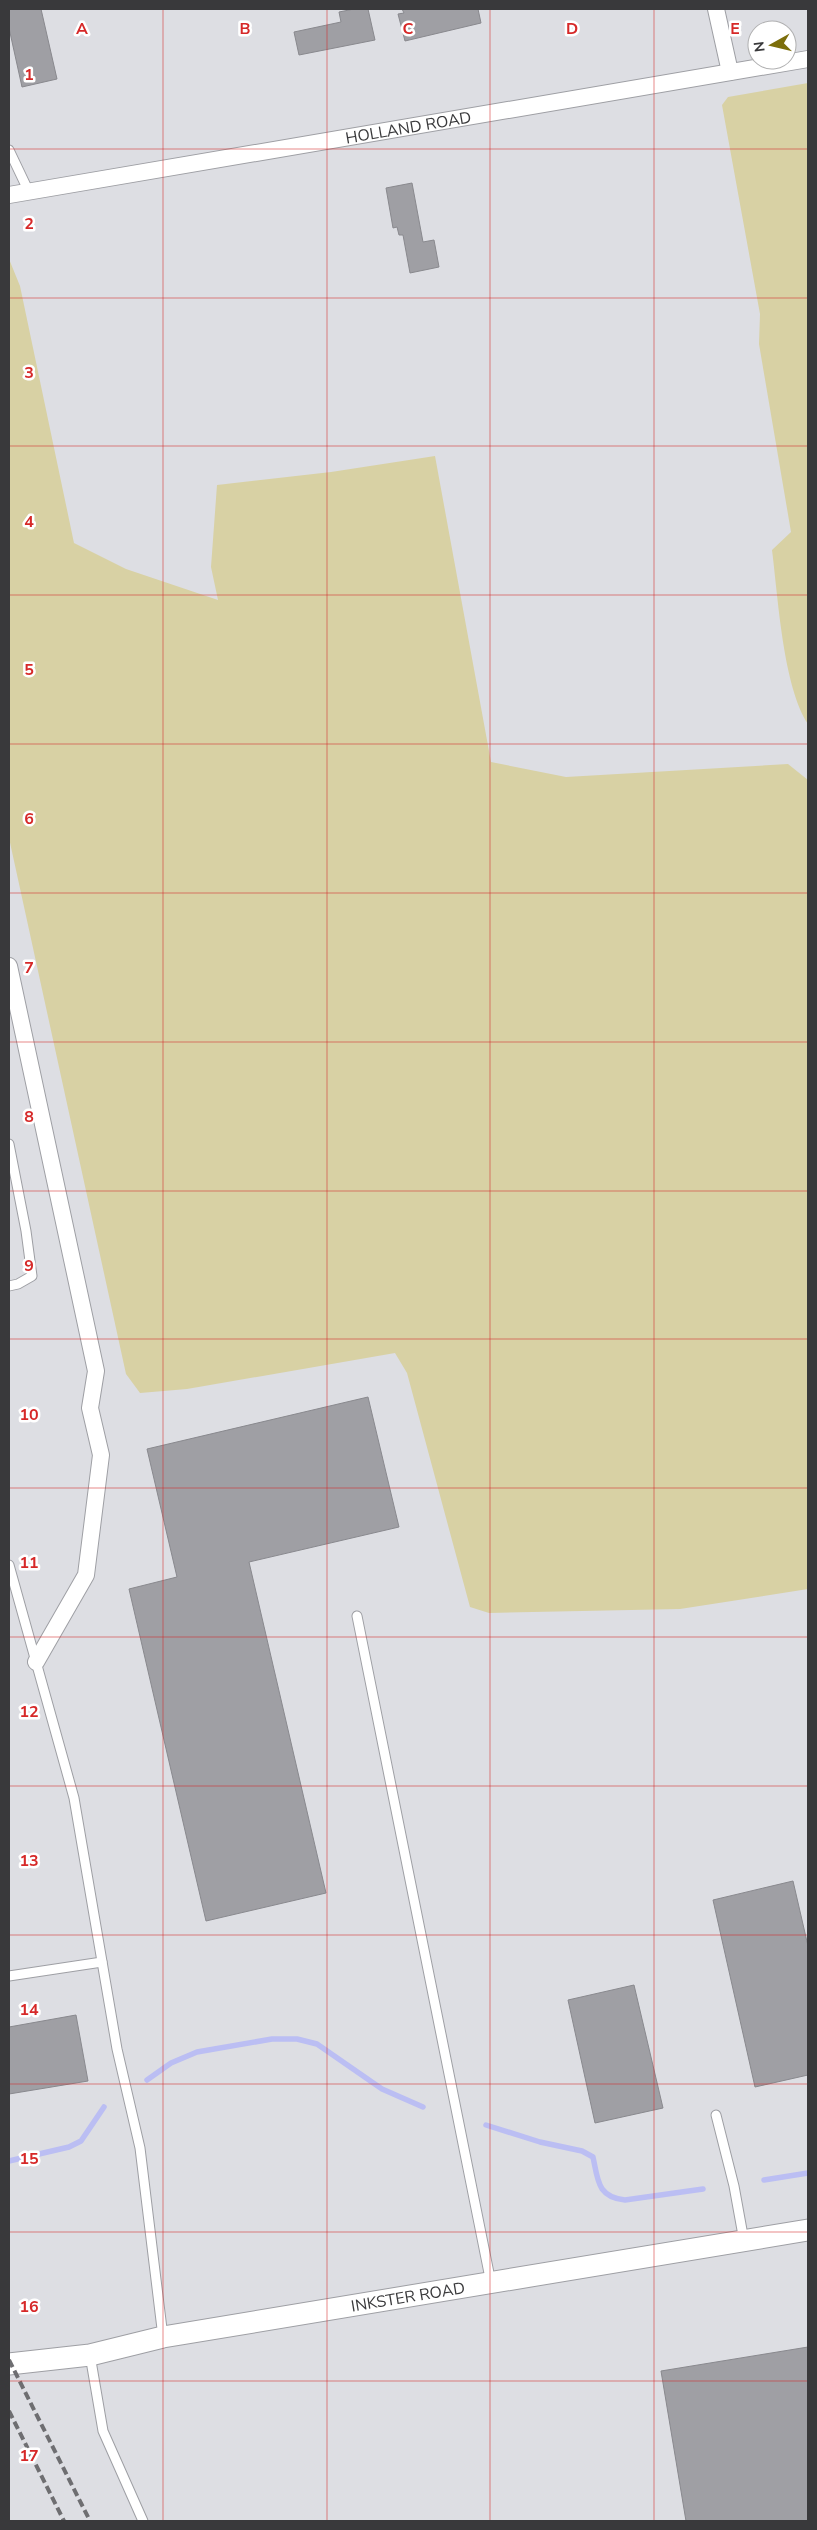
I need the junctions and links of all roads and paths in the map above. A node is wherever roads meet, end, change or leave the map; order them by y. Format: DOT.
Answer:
graph roads {
  1 [pos="716,9"];
  2 [pos="808,59"];
  3 [pos="730,72"];
  4 [pos="9,150"];
  5 [pos="28,192"];
  6 [pos="9,195"];
  7 [pos="9,966"];
  8 [pos="9,1144"];
  9 [pos="9,1286"];
  10 [pos="9,1565"];
  11 [pos="356,1616"];
  12 [pos="36,1662"];
  13 [pos="102,1962"];
  14 [pos="9,1976"];
  15 [pos="716,2116"];
  16 [pos="808,2230"];
  17 [pos="744,2241"];
  18 [pos="491,2283"];
  19 [pos="163,2337"];
  20 [pos="90,2354"];
  21 [pos="9,2364"];
  22 [pos="143,2521"];
  1 -- 3 [label="street"];
  2 -- 3 [label="street, HOLLAND ROAD"];
  3 -- 5 [label="street, HOLLAND ROAD"];
  4 -- 5 [label="lane"];
  5 -- 6 [label="street, HOLLAND ROAD"];
  7 -- 12 [label="street"];
  8 -- 9 [label="lane"];
  10 -- 12 [label="lane"];
  11 -- 18 [label="lane"];
  12 -- 13 [label="lane"];
  13 -- 14 [label="lane"];
  13 -- 19 [label="lane"];
  15 -- 17 [label="lane"];
  16 -- 17 [label="street, INKSTER ROAD"];
  17 -- 18 [label="street, INKSTER ROAD"];
  18 -- 19 [label="street, INKSTER ROAD"];
  19 -- 20 [label="street, INKSTER ROAD"];
  20 -- 21 [label="street, INKSTER ROAD"];
  20 -- 22 [label="lane"];
}
